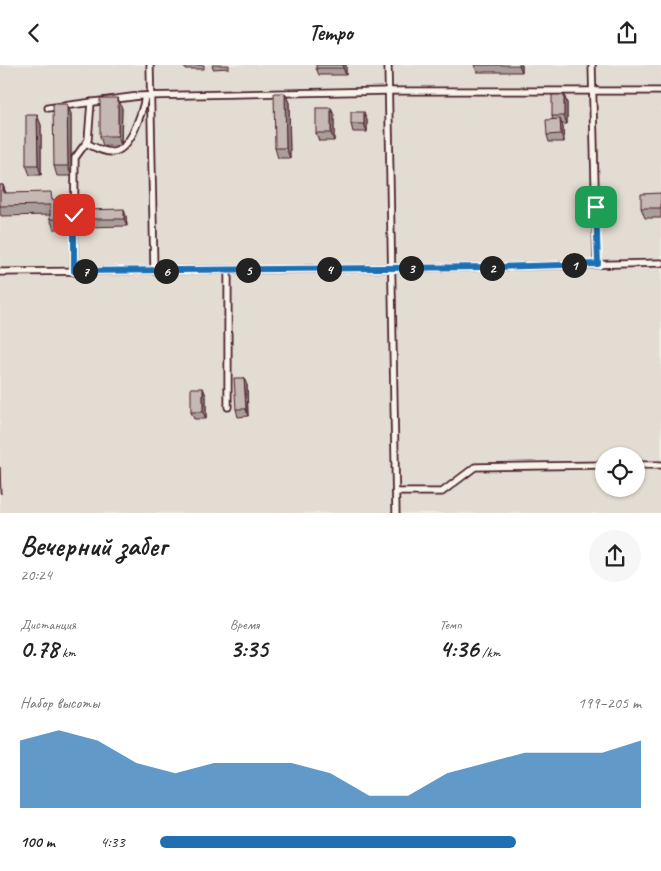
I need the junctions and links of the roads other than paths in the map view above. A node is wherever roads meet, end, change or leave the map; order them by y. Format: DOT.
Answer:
graph roads {
  1 [pos="150,65"];
  2 [pos="388,65"];
  3 [pos="592,65"];
  4 [pos="389,91"];
  5 [pos="592,91"];
  6 [pos="661,91"];
  7 [pos="148,96"];
  8 [pos="91,102"];
  9 [pos="48,108"];
  10 [pos="86,143"];
  11 [pos="661,263"];
  12 [pos="598,264"];
  13 [pos="393,268"];
  14 [pos="228,270"];
  15 [pos="74,271"];
  16 [pos="154,271"];
  17 [pos="0,272"];
  18 [pos="228,407"];
  19 [pos="595,465"];
  20 [pos="645,465"];
  21 [pos="661,465"];
  22 [pos="396,492"];
  23 [pos="396,513"];
  1 -- 7 [label="lane"];
  2 -- 4 [label="lane"];
  3 -- 5 [label="lane"];
  4 -- 5 [label="lane"];
  4 -- 7 [label="lane"];
  4 -- 13 [label="lane"];
  5 -- 6 [label="lane"];
  5 -- 12 [label="lane"];
  7 -- 8 [label="lane"];
  7 -- 10 [label="lane"];
  7 -- 16 [label="lane"];
  8 -- 9 [label="lane"];
  8 -- 10 [label="lane"];
  10 -- 15 [label="lane"];
  11 -- 12 [label="lane"];
  12 -- 13 [label="lane"];
  13 -- 14 [label="lane"];
  13 -- 22 [label="lane"];
  14 -- 16 [label="lane"];
  14 -- 18 [label="lane"];
  15 -- 16 [label="lane"];
  15 -- 17 [label="lane"];
  19 -- 22 [label="lane"];
  20 -- 21 [label="lane"];
  22 -- 23 [label="lane"];
}
